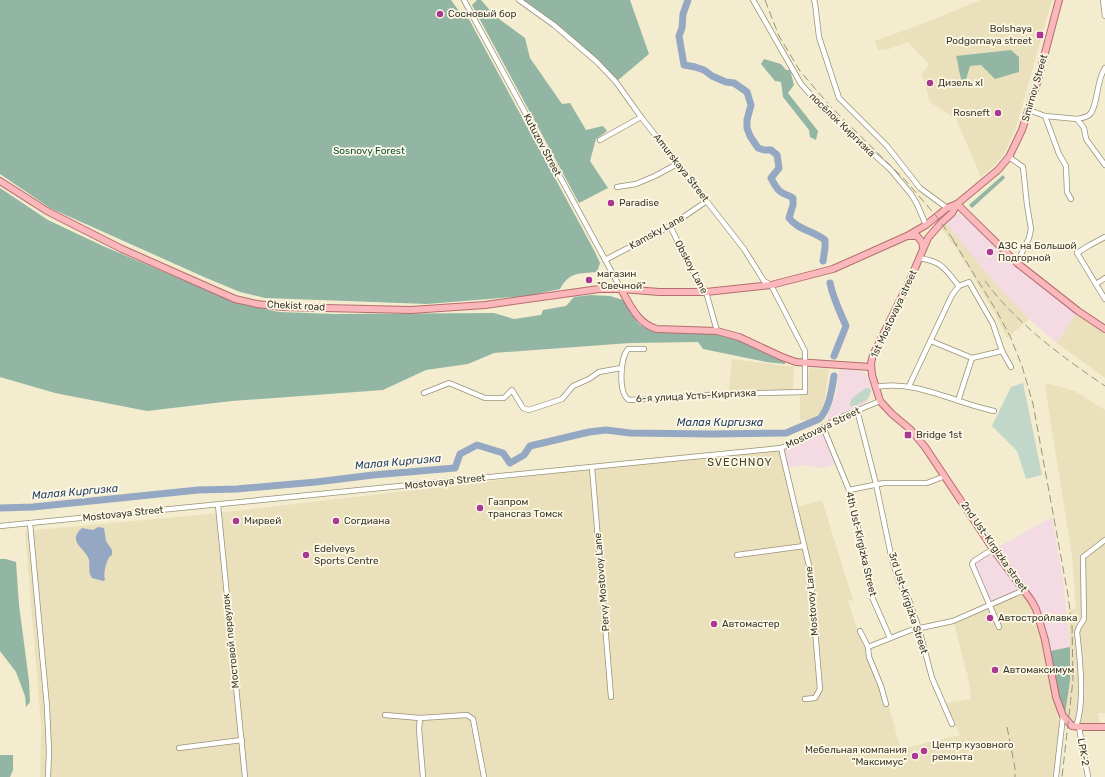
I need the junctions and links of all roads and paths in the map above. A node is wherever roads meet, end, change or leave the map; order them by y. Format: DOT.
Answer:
graph roads {
  1 [pos="464,0"];
  2 [pos="519,0"];
  3 [pos="753,0"];
  4 [pos="814,0"];
  5 [pos="1059,0"];
  6 [pos="1103,0"];
  7 [pos="1105,16"];
  8 [pos="1105,68"];
  9 [pos="1029,110"];
  10 [pos="1045,116"];
  11 [pos="641,117"];
  12 [pos="1077,119"];
  13 [pos="600,140"];
  14 [pos="1009,157"];
  15 [pos="677,164"];
  16 [pos="1105,165"];
  17 [pos="0,181"];
  18 [pos="617,187"];
  19 [pos="1071,199"];
  20 [pos="707,201"];
  21 [pos="957,204"];
  22 [pos="947,208"];
  23 [pos="926,225"];
  24 [pos="670,226"];
  25 [pos="907,236"];
  26 [pos="1105,237"];
  27 [pos="923,247"];
  28 [pos="919,258"];
  29 [pos="605,260"];
  30 [pos="1017,263"];
  31 [pos="1105,278"];
  32 [pos="1096,284"];
  33 [pos="771,285"];
  34 [pos="958,286"];
  35 [pos="621,289"];
  36 [pos="706,292"];
  37 [pos="1105,299"];
  38 [pos="1104,326"];
  39 [pos="717,331"];
  40 [pos="931,341"];
  41 [pos="644,349"];
  42 [pos="1002,352"];
  43 [pos="972,358"];
  44 [pos="805,363"];
  45 [pos="871,367"];
  46 [pos="1011,367"];
  47 [pos="621,368"];
  48 [pos="909,386"];
  49 [pos="875,387"];
  50 [pos="424,392"];
  51 [pos="880,401"];
  52 [pos="958,402"];
  53 [pos="856,410"];
  54 [pos="994,411"];
  55 [pos="823,426"];
  56 [pos="781,448"];
  57 [pos="592,468"];
  58 [pos="945,476"];
  59 [pos="876,484"];
  60 [pos="849,490"];
  61 [pos="218,505"];
  62 [pos="30,523"];
  63 [pos="0,526"];
  64 [pos="1105,540"];
  65 [pos="804,546"];
  66 [pos="993,549"];
  67 [pos="737,555"];
  68 [pos="1024,590"];
  69 [pos="990,606"];
  70 [pos="999,627"];
  71 [pos="919,629"];
  72 [pos="860,631"];
  73 [pos="890,638"];
  74 [pos="868,647"];
  75 [pos="611,697"];
  76 [pos="805,699"];
  77 [pos="886,704"];
  78 [pos="385,715"];
  79 [pos="1063,716"];
  80 [pos="420,718"];
  81 [pos="952,724"];
  82 [pos="1077,727"];
  83 [pos="1105,727"];
  84 [pos="242,740"];
  85 [pos="179,748"];
  86 [pos="48,777"];
  87 [pos="245,777"];
  88 [pos="423,777"];
  89 [pos="484,777"];
  90 [pos="1056,777"];
  91 [pos="1088,777"];
  1 -- 29 [label="street, Kutuzov Street"];
  2 -- 11 [label="street, Amurskaya Street"];
  3 -- 23 [label="street, посёлок Киргизка"];
  4 -- 22 [label="street"];
  5 -- 9 [label="main road, Smirnov Street"];
  6 -- 7 [label="street"];
  8 -- 12 [label="street"];
  9 -- 10 [label="street"];
  9 -- 14 [label="main road, Smirnov Street"];
  10 -- 12 [label="street"];
  10 -- 19 [label="street"];
  11 -- 13 [label="street"];
  11 -- 15 [label="street, Amurskaya Street"];
  12 -- 16 [label="street"];
  14 -- 21 [label="main road, Smirnov Street"];
  14 -- 30 [label="street"];
  15 -- 18 [label="street"];
  15 -- 20 [label="street, Amurskaya Street"];
  17 -- 35 [label="main road, Chekist road"];
  20 -- 24 [label="street, Kamsky Lane"];
  20 -- 33 [label="street, Amurskaya Street"];
  21 -- 22 [label="main road, Chekist road"];
  21 -- 27 [label="main road, 1st Mostovaya street"];
  21 -- 30 [label="main road"];
  22 -- 23 [label="main road, Chekist road"];
  23 -- 25 [label="main road, Chekist road"];
  24 -- 29 [label="street, Kamsky Lane"];
  24 -- 36 [label="street, Obskoy Lane"];
  25 -- 27 [label="main road"];
  25 -- 33 [label="main road, Chekist road"];
  26 -- 32 [label="street"];
  27 -- 28 [label="main road, 1st Mostovaya street"];
  28 -- 34 [label="street"];
  28 -- 45 [label="main road, 1st Mostovaya street"];
  29 -- 35 [label="street, Kutuzov Street"];
  30 -- 38 [label="main road"];
  31 -- 32 [label="street"];
  32 -- 37 [label="street"];
  33 -- 36 [label="main road, Chekist road"];
  33 -- 44 [label="street, Amurskaya Street"];
  34 -- 40 [label="street"];
  34 -- 42 [label="street"];
  35 -- 36 [label="main road, Chekist road"];
  35 -- 39 [label="main road"];
  36 -- 39 [label="street, Obskoy Lane"];
  39 -- 44 [label="main road"];
  40 -- 43 [label="street"];
  40 -- 48 [label="street"];
  41 -- 47 [label="street, 6-я улица Усть-Киргизка"];
  42 -- 43 [label="street"];
  42 -- 46 [label="street"];
  43 -- 52 [label="street"];
  44 -- 45 [label="main road"];
  44 -- 47 [label="street, 6-я улица Усть-Киргизка"];
  45 -- 49 [label="main road, 1st Mostovaya street"];
  47 -- 50 [label="street"];
  48 -- 49 [label="street"];
  48 -- 52 [label="street"];
  49 -- 51 [label="main road, 1st Mostovaya street"];
  51 -- 53 [label="street, Mostovaya Street"];
  51 -- 58 [label="main road, 2nd Ust-Kirgizka street"];
  52 -- 54 [label="street"];
  53 -- 55 [label="street, Mostovaya Street"];
  53 -- 59 [label="street, 3rd Ust-Kirgizka Street"];
  55 -- 56 [label="street, Mostovaya Street"];
  55 -- 60 [label="street, 4th Ust-Kirgizka Street"];
  56 -- 57 [label="street, Mostovaya Street"];
  56 -- 65 [label="street, Mostovoy Lane"];
  57 -- 61 [label="street, Mostovaya Street"];
  57 -- 75 [label="street, Pervy Mostovoy Lane"];
  58 -- 59 [label="street"];
  58 -- 66 [label="main road, 2nd Ust-Kirgizka street"];
  59 -- 60 [label="street"];
  59 -- 71 [label="street, 3rd Ust-Kirgizka Street"];
  60 -- 73 [label="street, 4th Ust-Kirgizka Street"];
  61 -- 62 [label="street, Mostovaya Street"];
  61 -- 84 [label="street, Мостовой переулок"];
  62 -- 63 [label="street, Mostovaya Street"];
  62 -- 86 [label="street"];
  64 -- 82 [label="street"];
  65 -- 67 [label="street"];
  65 -- 76 [label="street, Mostovoy Lane"];
  66 -- 68 [label="main road, 2nd Ust-Kirgizka street"];
  66 -- 69 [label="street"];
  68 -- 69 [label="street"];
  68 -- 79 [label="main road, 2nd Ust-Kirgizka street"];
  69 -- 70 [label="street"];
  69 -- 71 [label="street"];
  71 -- 73 [label="street"];
  71 -- 81 [label="street, 3rd Ust-Kirgizka Street"];
  72 -- 74 [label="street"];
  73 -- 74 [label="street"];
  74 -- 77 [label="street"];
  78 -- 80 [label="street"];
  79 -- 82 [label="main road"];
  79 -- 90 [label="street"];
  80 -- 88 [label="street"];
  80 -- 89 [label="street"];
  82 -- 83 [label="main road"];
  82 -- 91 [label="street, LPK-2"];
  84 -- 85 [label="street"];
  84 -- 87 [label="street, Мостовой переулок"];
}
